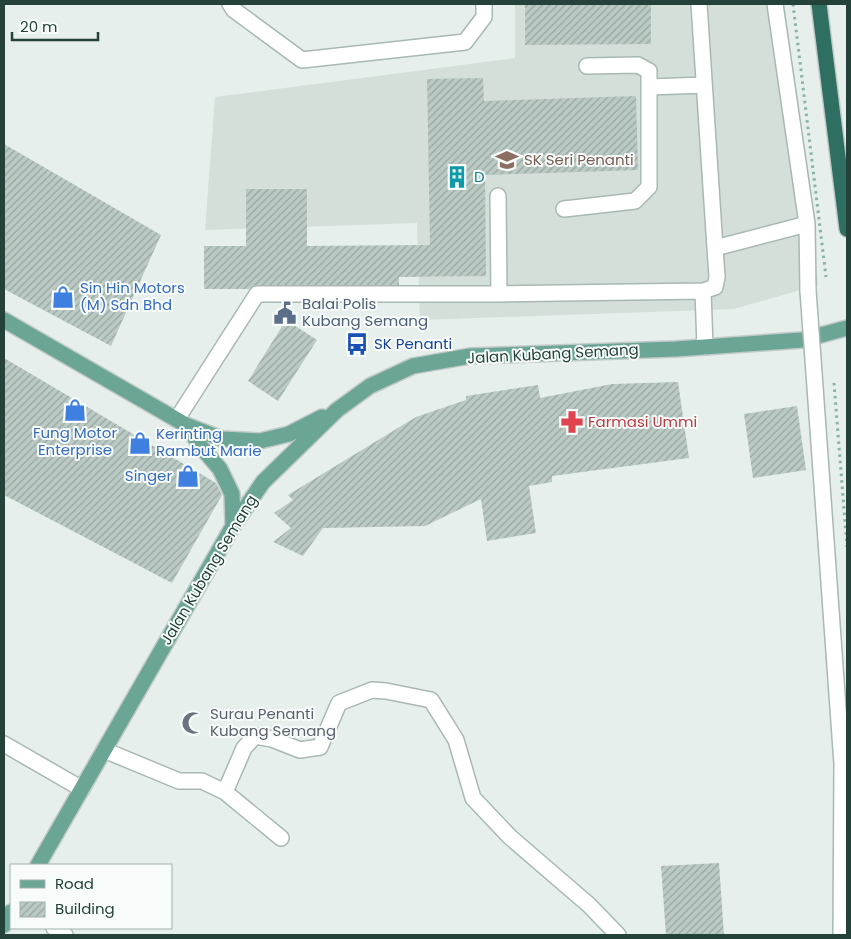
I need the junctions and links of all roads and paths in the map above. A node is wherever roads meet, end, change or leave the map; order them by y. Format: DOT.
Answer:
graph roads {
  1 [pos="230,4"];
  2 [pos="484,4"];
  3 [pos="699,4"];
  4 [pos="775,4"];
  5 [pos="819,4"];
  6 [pos="587,66"];
  7 [pos="704,85"];
  8 [pos="649,87"];
  9 [pos="498,196"];
  10 [pos="564,209"];
  11 [pos="807,224"];
  12 [pos="847,229"];
  13 [pos="715,248"];
  14 [pos="703,290"];
  15 [pos="499,294"];
  16 [pos="4,320"];
  17 [pos="847,328"];
  18 [pos="704,347"];
  19 [pos="337,410"];
  20 [pos="181,422"];
  21 [pos="233,526"];
  22 [pos="4,744"];
  23 [pos="104,750"];
  24 [pos="82,789"];
  25 [pos="226,792"];
  26 [pos="281,838"];
  27 [pos="39,864"];
  28 [pos="10,914"];
  29 [pos="4,925"];
  30 [pos="618,935"];
  31 [pos="841,935"];
  1 -- 2 [label="street"];
  3 -- 7 [label="street"];
  4 -- 11 [label="street"];
  5 -- 12 [label="highway"];
  6 -- 8 [label="street"];
  7 -- 8 [label="street"];
  7 -- 13 [label="street"];
  8 -- 10 [label="street"];
  9 -- 15 [label="street"];
  11 -- 13 [label="street"];
  11 -- 31 [label="street, bridge"];
  13 -- 14 [label="street"];
  14 -- 15 [label="street"];
  14 -- 18 [label="street"];
  15 -- 20 [label="street"];
  16 -- 20 [label="main road"];
  17 -- 18 [label="main road, Jalan Kubang Semang"];
  18 -- 19 [label="main road, Jalan Kubang Semang"];
  19 -- 20 [label="main road"];
  19 -- 21 [label="main road, Jalan Kubang Semang"];
  20 -- 21 [label="main road"];
  21 -- 23 [label="main road, Jalan Kubang Semang"];
  22 -- 24 [label="street"];
  23 -- 24 [label="main road, Jalan Kubang Semang"];
  23 -- 25 [label="street"];
  24 -- 27 [label="main road, Jalan Kubang Semang"];
  25 -- 26 [label="street"];
  25 -- 30 [label="street"];
  28 -- 29 [label="main road"];
}
